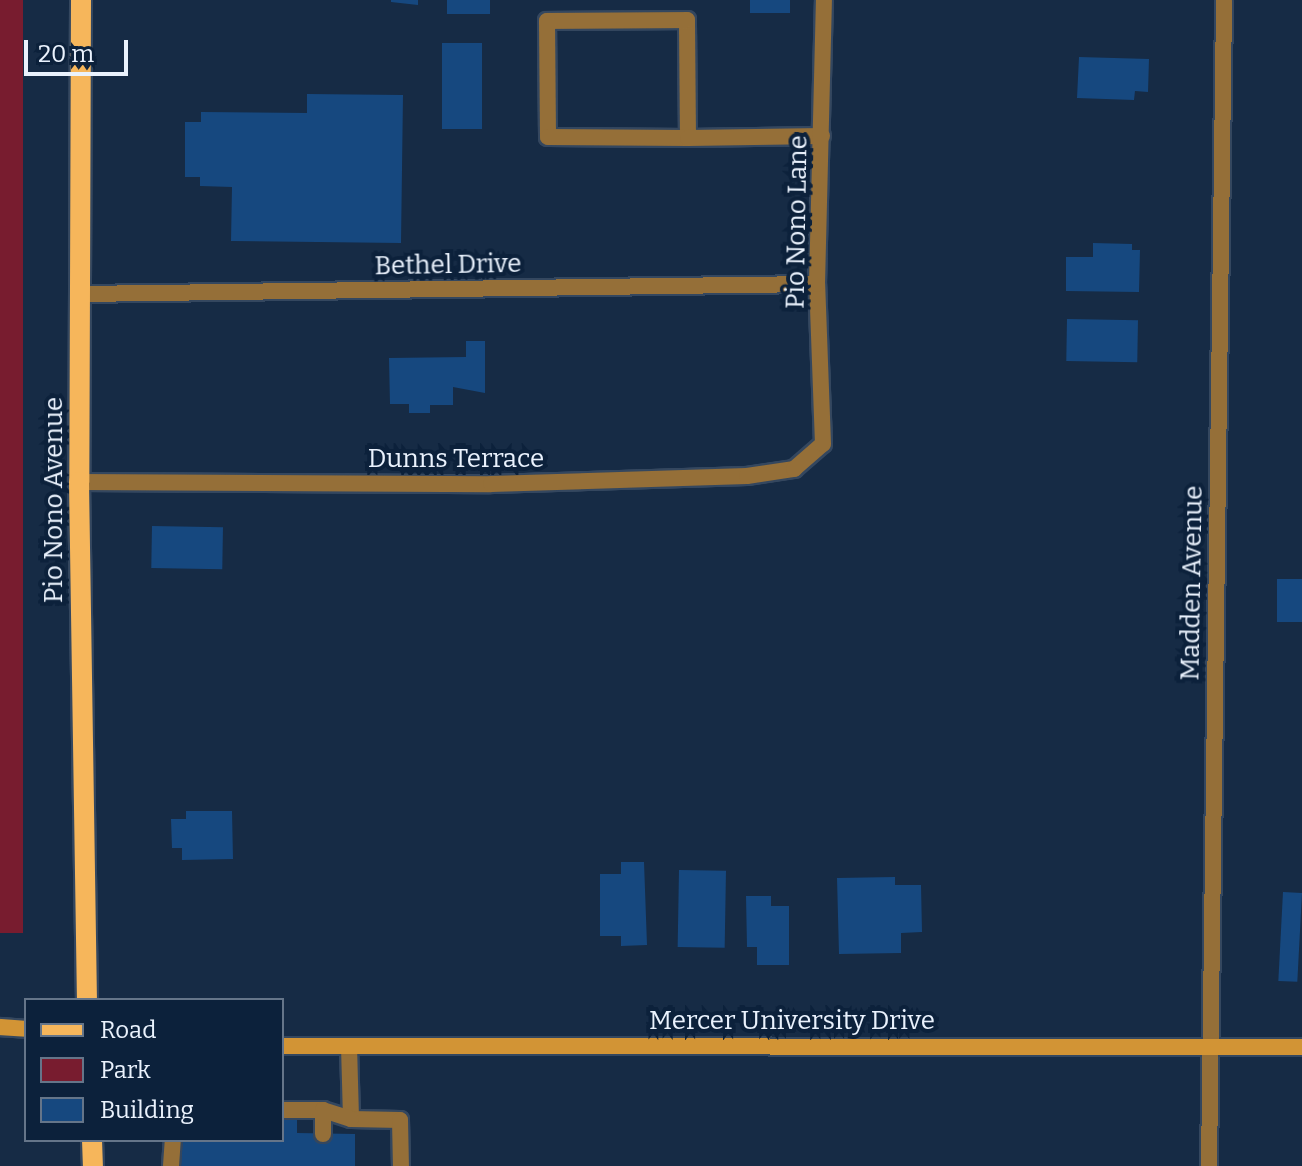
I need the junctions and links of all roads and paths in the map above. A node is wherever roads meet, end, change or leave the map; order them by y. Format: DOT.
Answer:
graph roads {
  1 [pos="81,0"];
  2 [pos="824,0"];
  3 [pos="1224,0"];
  4 [pos="822,136"];
  5 [pos="688,138"];
  6 [pos="817,284"];
  7 [pos="80,294"];
  8 [pos="823,444"];
  9 [pos="79,482"];
  10 [pos="87,998"];
  11 [pos="0,1027"];
  12 [pos="24,1029"];
  13 [pos="1209,1045"];
  14 [pos="284,1046"];
  15 [pos="349,1046"];
  16 [pos="1302,1047"];
  17 [pos="284,1110"];
  18 [pos="323,1110"];
  19 [pos="351,1119"];
  20 [pos="323,1134"];
  21 [pos="92,1142"];
  22 [pos="173,1142"];
  23 [pos="93,1166"];
  24 [pos="171,1166"];
  25 [pos="401,1166"];
  26 [pos="1209,1166"];
  1 -- 7 [label="main road, Pio Nono Avenue"];
  2 -- 4 [label="street, Pio Nono Lane"];
  3 -- 13 [label="street, Madden Avenue"];
  4 -- 5 [label="street"];
  4 -- 6 [label="street, Pio Nono Lane"];
  5 -- 5 [label="street"];
  6 -- 7 [label="street, Bethel Drive"];
  6 -- 8 [label="street, Pio Nono Lane"];
  7 -- 9 [label="main road, Pio Nono Avenue"];
  8 -- 9 [label="street, Dunns Terrace"];
  9 -- 10 [label="main road, Pio Nono Avenue"];
  11 -- 12 [label="main road"];
  13 -- 15 [label="main road, Mercer University Drive"];
  13 -- 16 [label="main road, Mercer University Drive"];
  13 -- 26 [label="street, Madden Avenue"];
  14 -- 15 [label="main road, Mercer University Drive"];
  15 -- 19 [label="street"];
  17 -- 18 [label="street"];
  18 -- 19 [label="street"];
  18 -- 20 [label="street"];
  19 -- 25 [label="street"];
  21 -- 23 [label="main road"];
  22 -- 24 [label="street"];
}
